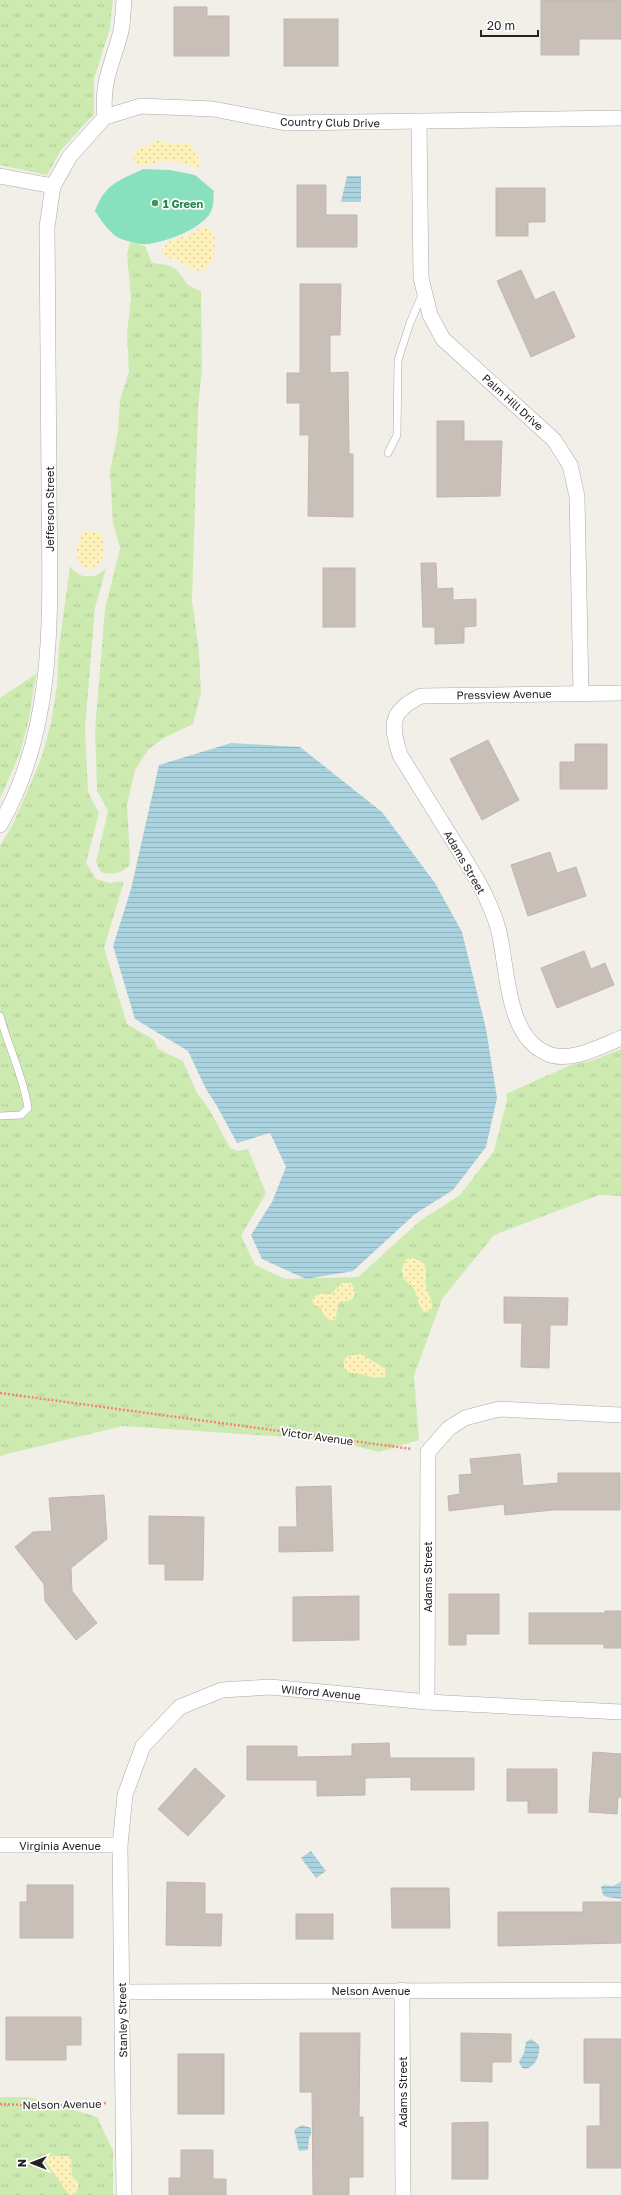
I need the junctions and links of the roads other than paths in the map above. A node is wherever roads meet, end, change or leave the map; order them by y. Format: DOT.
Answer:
graph roads {
  1 [pos="124,0"];
  2 [pos="105,117"];
  3 [pos="621,118"];
  4 [pos="419,122"];
  5 [pos="0,176"];
  6 [pos="53,186"];
  7 [pos="424,291"];
  8 [pos="388,453"];
  9 [pos="581,693"];
  10 [pos="621,693"];
  11 [pos="395,715"];
  12 [pos="0,825"];
  13 [pos="0,1016"];
  14 [pos="621,1038"];
  15 [pos="0,1116"];
  16 [pos="621,1414"];
  17 [pos="427,1702"];
  18 [pos="621,1712"];
  19 [pos="0,1845"];
  20 [pos="120,1845"];
  21 [pos="402,1990"];
  22 [pos="621,1990"];
  23 [pos="122,1992"];
  24 [pos="124,2195"];
  25 [pos="403,2195"];
  1 -- 2 [label="street"];
  2 -- 4 [label="street, Country Club Drive"];
  2 -- 6 [label="street"];
  3 -- 4 [label="street, Country Club Drive"];
  4 -- 7 [label="street, Palm Hill Drive"];
  5 -- 6 [label="street"];
  6 -- 12 [label="street, Jefferson Street"];
  7 -- 8 [label="lane"];
  7 -- 9 [label="street, Palm Hill Drive"];
  9 -- 10 [label="street, Pressview Avenue"];
  9 -- 11 [label="street, Pressview Avenue"];
  11 -- 14 [label="street, Adams Street"];
  13 -- 15 [label="lane"];
  16 -- 17 [label="street, Adams Street"];
  17 -- 18 [label="street, Wilford Avenue"];
  17 -- 20 [label="street, Wilford Avenue"];
  19 -- 20 [label="street, Virginia Avenue"];
  20 -- 23 [label="street, Stanley Street"];
  21 -- 22 [label="street, Nelson Avenue"];
  21 -- 23 [label="street, Nelson Avenue"];
  21 -- 25 [label="street, Adams Street"];
  23 -- 24 [label="street, Stanley Street"];
}
